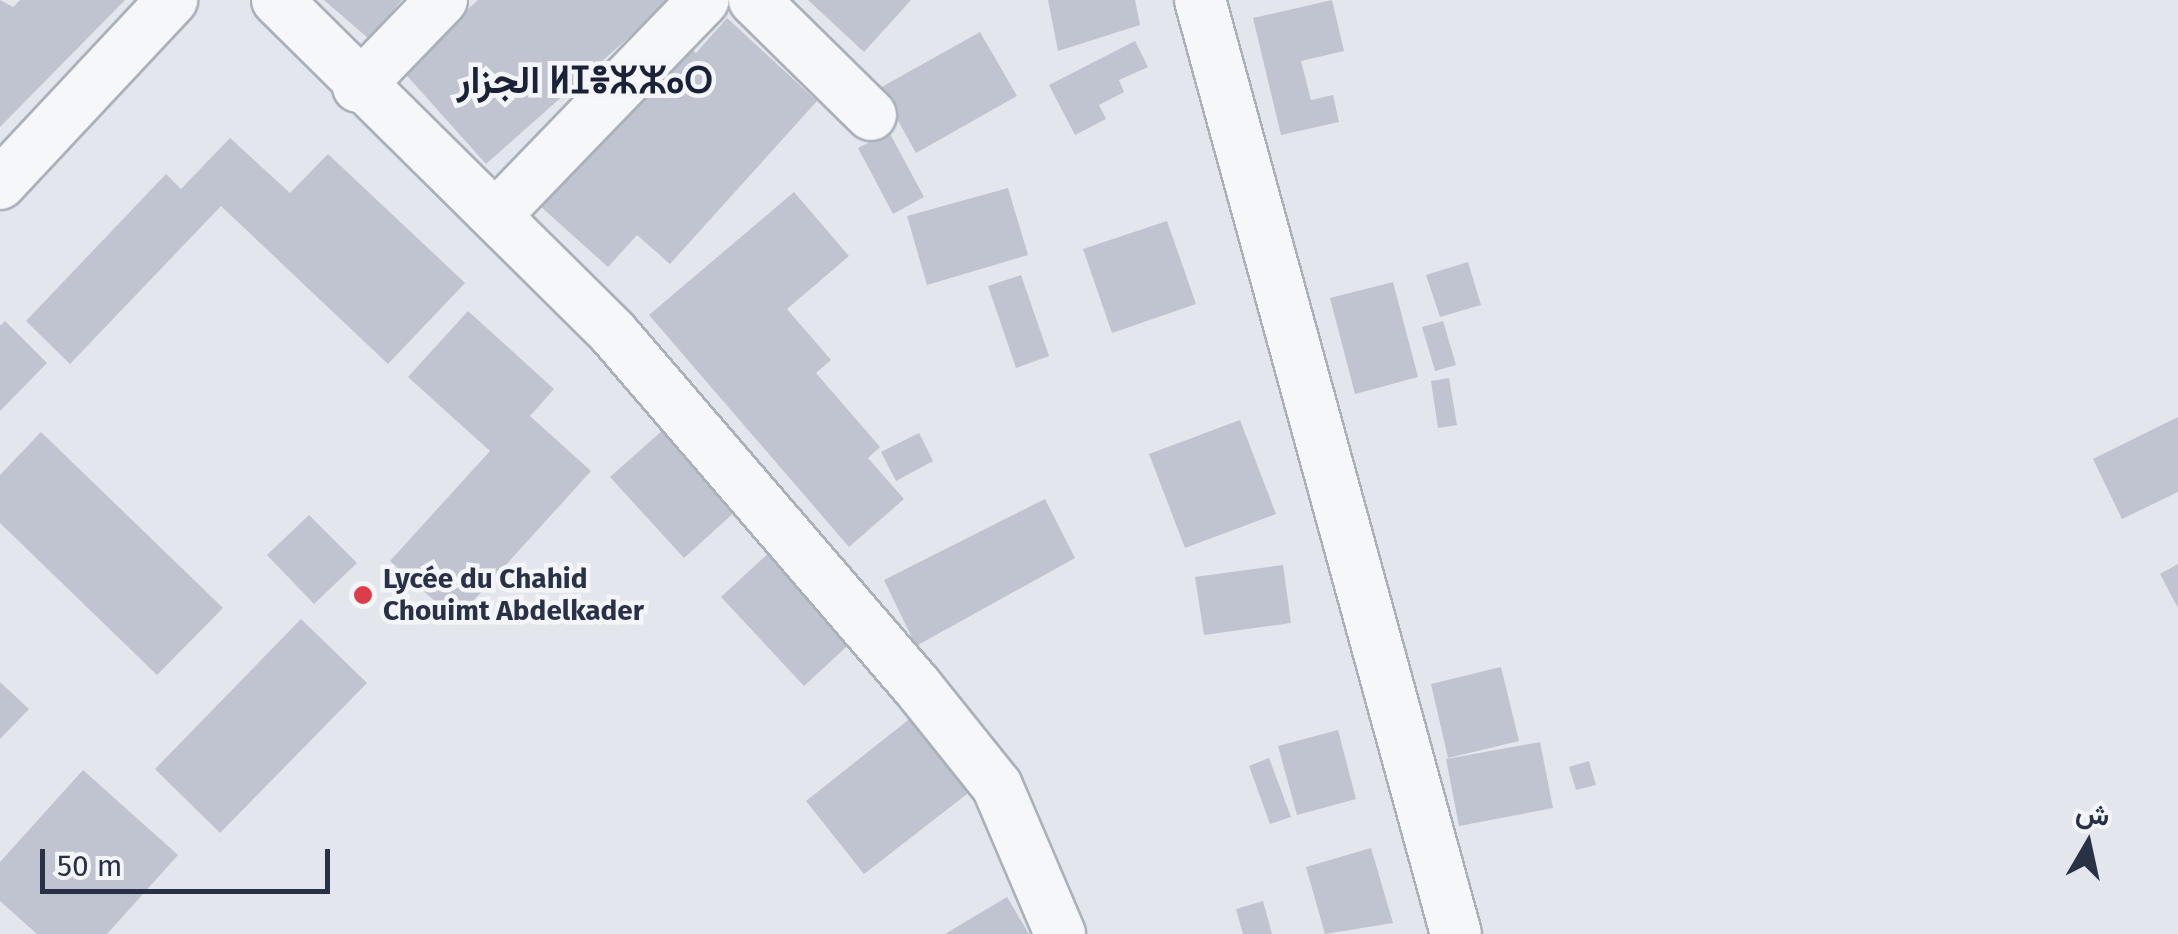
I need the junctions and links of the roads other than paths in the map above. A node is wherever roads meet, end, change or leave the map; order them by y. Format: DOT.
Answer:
graph roads {
  1 [pos="172,0"];
  2 [pos="276,0"];
  3 [pos="442,0"];
  4 [pos="704,0"];
  5 [pos="754,0"];
  6 [pos="1200,0"];
  7 [pos="358,87"];
  8 [pos="870,115"];
  9 [pos="0,184"];
  10 [pos="498,213"];
  11 [pos="1447,931"];
  12 [pos="1060,934"];
  1 -- 9 [label="street"];
  2 -- 7 [label="street"];
  3 -- 7 [label="street"];
  4 -- 10 [label="street"];
  5 -- 8 [label="street"];
  6 -- 11 [label="street"];
  7 -- 10 [label="street"];
  10 -- 12 [label="street"];
}
